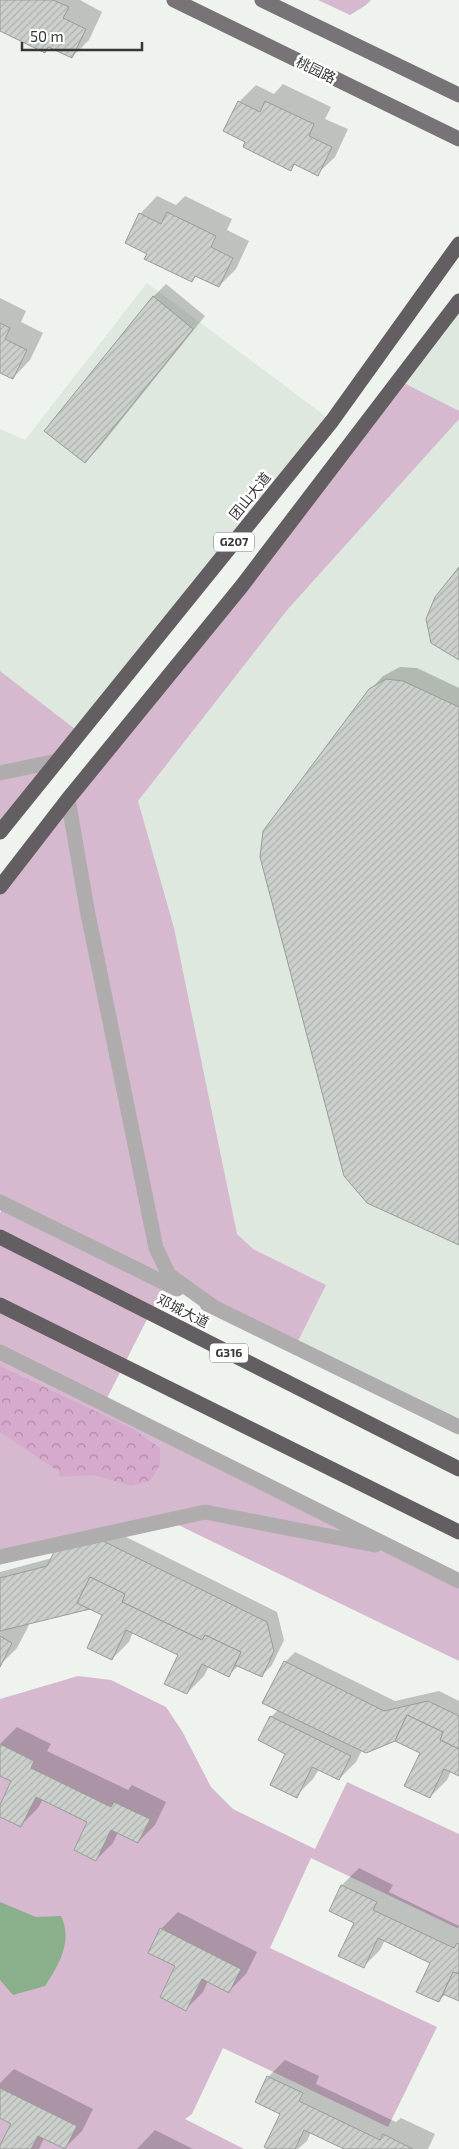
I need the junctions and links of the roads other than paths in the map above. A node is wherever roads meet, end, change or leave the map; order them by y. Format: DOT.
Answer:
graph roads {
  1 [pos="174,0"];
  2 [pos="262,0"];
  3 [pos="459,95"];
  4 [pos="459,140"];
  5 [pos="459,244"];
  6 [pos="459,301"];
  7 [pos="57,761"];
  8 [pos="0,774"];
  9 [pos="68,800"];
  10 [pos="0,832"];
  11 [pos="0,887"];
  12 [pos="0,1202"];
  13 [pos="0,1237"];
  14 [pos="0,1305"];
  15 [pos="214,1307"];
  16 [pos="0,1352"];
  17 [pos="459,1427"];
  18 [pos="459,1469"];
  19 [pos="459,1532"];
  20 [pos="396,1549"];
  21 [pos="0,1557"];
  22 [pos="459,1581"];
  1 -- 4 [label="main road, 桃园路"];
  2 -- 3 [label="main road"];
  5 -- 7 [label="highway, 团山大道 / G207"];
  6 -- 9 [label="highway, G207"];
  7 -- 8 [label="street"];
  7 -- 10 [label="highway, 团山大道 / G207"];
  9 -- 11 [label="highway, G207"];
  9 -- 15 [label="street"];
  12 -- 15 [label="street"];
  13 -- 18 [label="highway, 邓城大道 / G316"];
  14 -- 19 [label="highway"];
  15 -- 17 [label="street"];
  16 -- 20 [label="street"];
  20 -- 21 [label="street"];
  20 -- 22 [label="street"];
}
